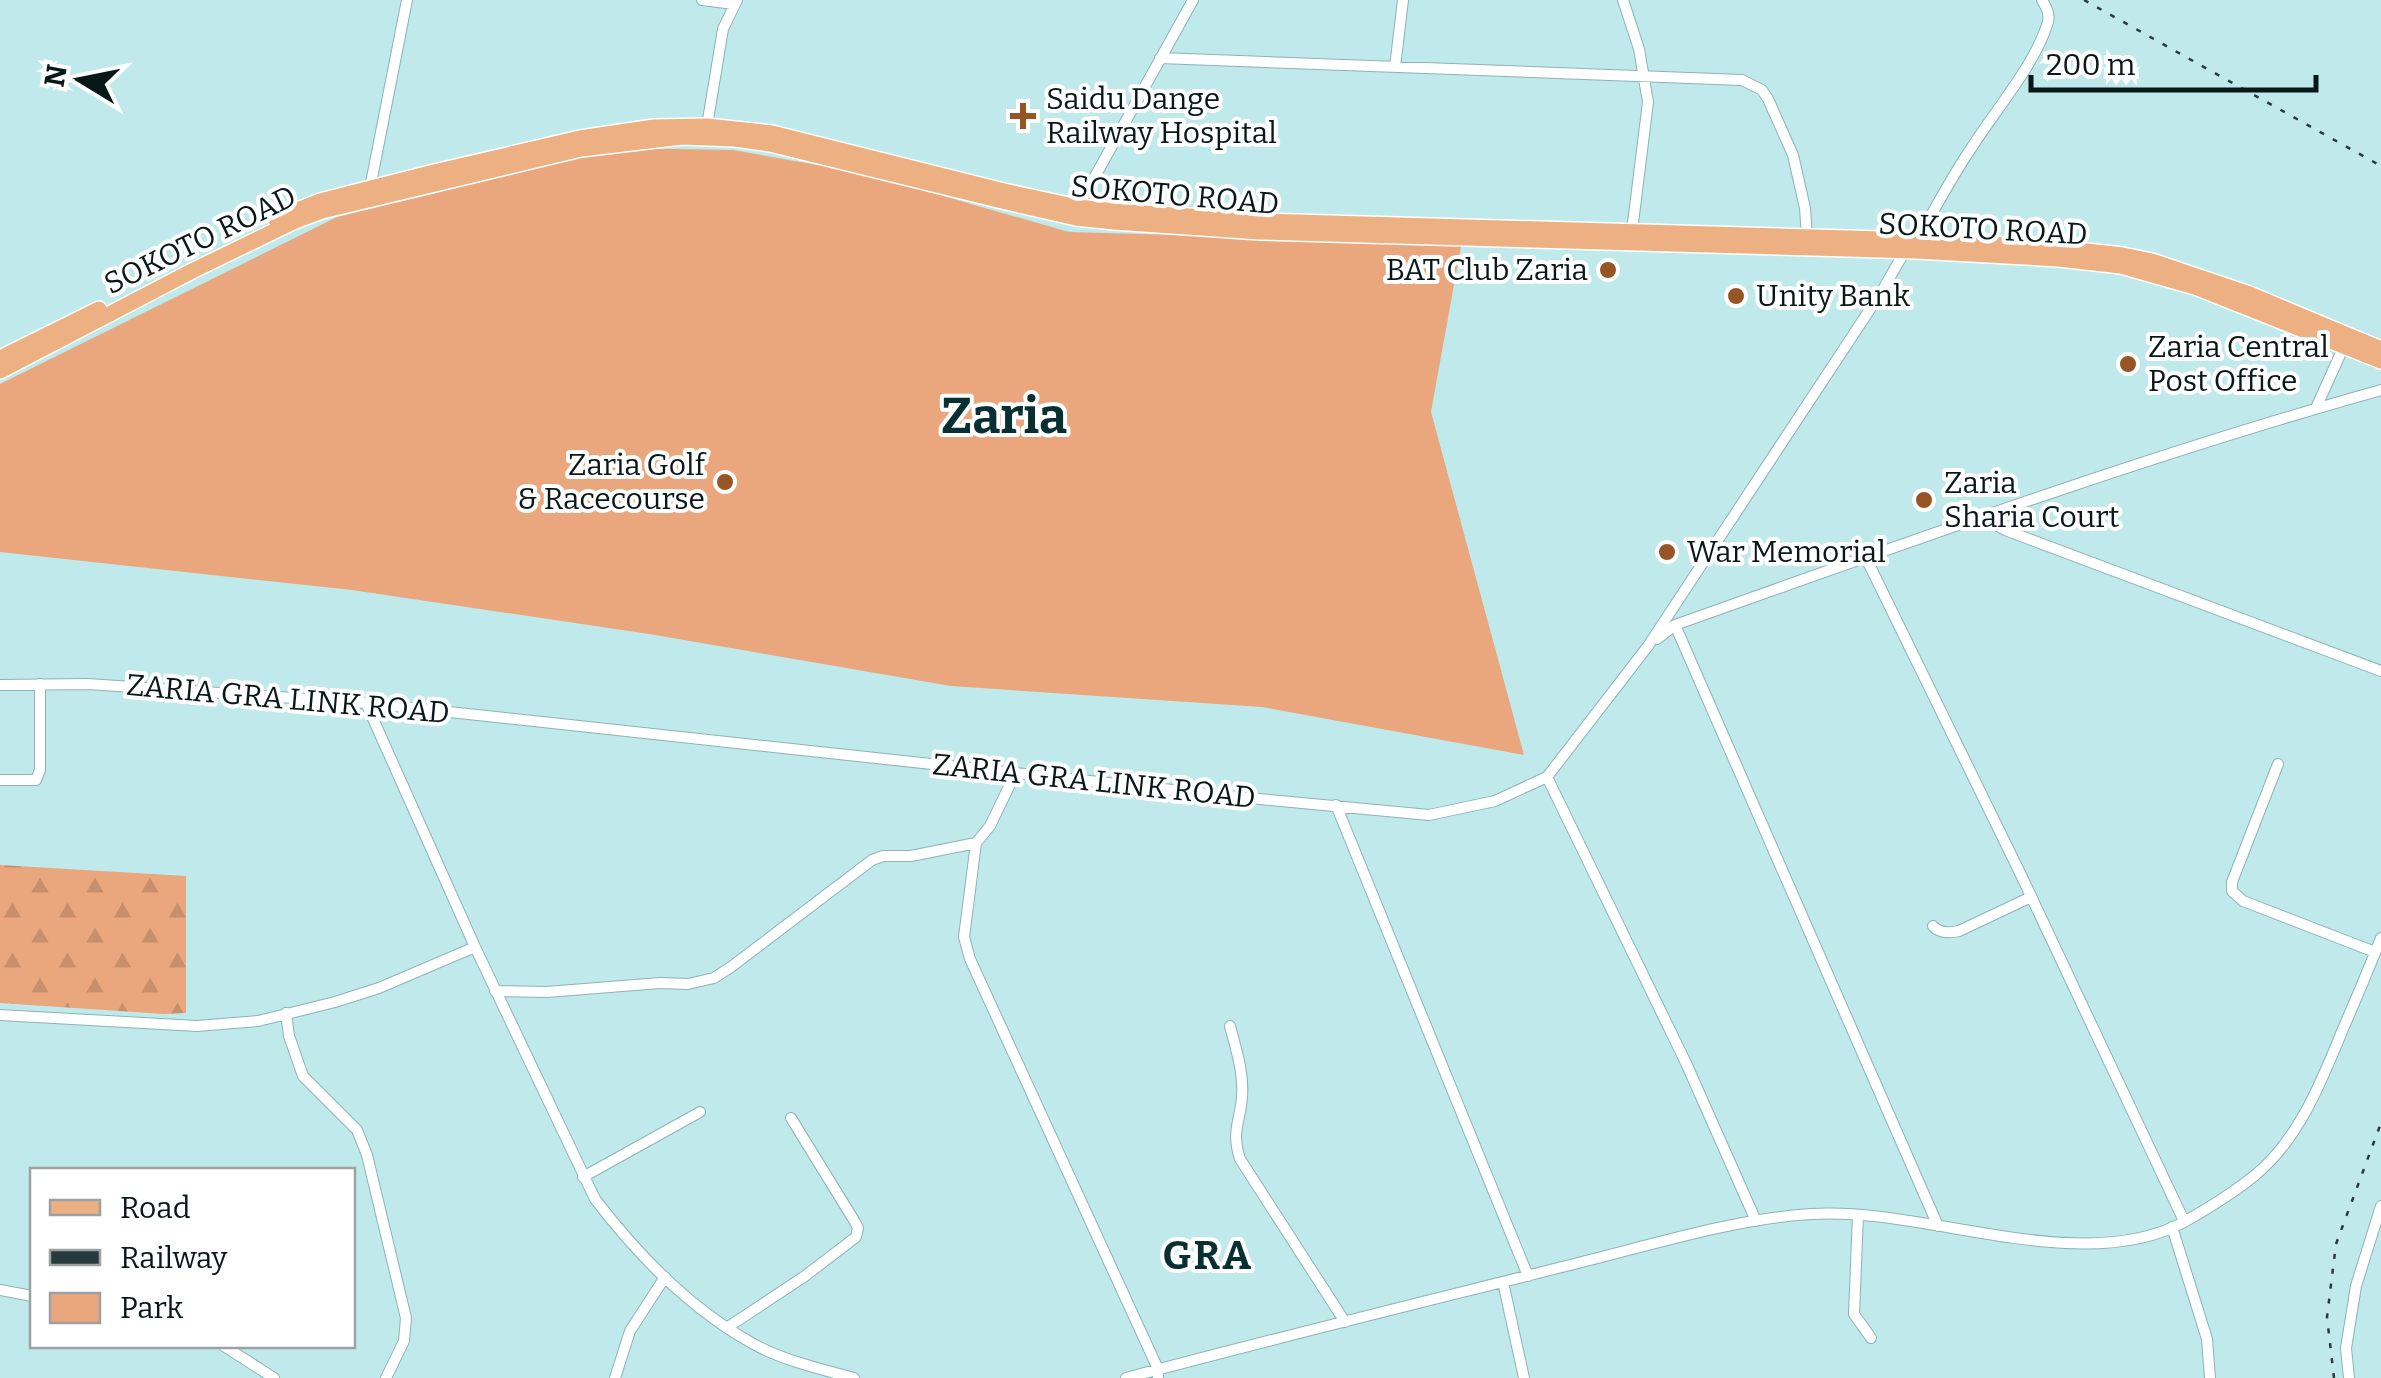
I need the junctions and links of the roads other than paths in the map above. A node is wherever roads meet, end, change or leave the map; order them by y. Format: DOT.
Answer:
graph roads {
  1 [pos="406,0"];
  2 [pos="702,0"];
  3 [pos="1193,0"];
  4 [pos="1404,0"];
  5 [pos="1623,0"];
  6 [pos="2042,0"];
  7 [pos="736,2"];
  8 [pos="1160,58"];
  9 [pos="1395,67"];
  10 [pos="1645,76"];
  11 [pos="707,126"];
  12 [pos="370,188"];
  13 [pos="1078,207"];
  14 [pos="1632,231"];
  15 [pos="1808,237"];
  16 [pos="1912,245"];
  17 [pos="2344,346"];
  18 [pos="2381,349"];
  19 [pos="0,358"];
  20 [pos="2381,361"];
  21 [pos="0,371"];
  22 [pos="2381,390"];
  23 [pos="2316,408"];
  24 [pos="1984,518"];
  25 [pos="1866,558"];
  26 [pos="1675,625"];
  27 [pos="1648,646"];
  28 [pos="2381,672"];
  29 [pos="40,684"];
  30 [pos="0,685"];
  31 [pos="366,703"];
  32 [pos="2278,764"];
  33 [pos="1016,772"];
  34 [pos="1547,777"];
  35 [pos="0,780"];
  36 [pos="1336,805"];
  37 [pos="976,843"];
  38 [pos="2031,897"];
  39 [pos="1933,926"];
  40 [pos="2381,938"];
  41 [pos="475,947"];
  42 [pos="2376,952"];
  43 [pos="496,991"];
  44 [pos="286,1013"];
  45 [pos="0,1015"];
  46 [pos="1230,1026"];
  47 [pos="700,1112"];
  48 [pos="791,1118"];
  49 [pos="584,1177"];
  50 [pos="2381,1206"];
  51 [pos="1858,1216"];
  52 [pos="1756,1221"];
  53 [pos="2184,1222"];
  54 [pos="1938,1226"];
  55 [pos="2172,1227"];
  56 [pos="1528,1276"];
  57 [pos="665,1278"];
  58 [pos="1503,1282"];
  59 [pos="0,1290"];
  60 [pos="30,1296"];
  61 [pos="1346,1322"];
  62 [pos="728,1327"];
  63 [pos="1871,1338"];
  64 [pos="227,1348"];
  65 [pos="1158,1374"];
  66 [pos="274,1378"];
  67 [pos="386,1378"];
  68 [pos="615,1378"];
  69 [pos="854,1378"];
  70 [pos="1126,1378"];
  71 [pos="1524,1378"];
  72 [pos="2210,1378"];
  73 [pos="2349,1378"];
  1 -- 12 [label="street"];
  2 -- 7 [label="street"];
  3 -- 8 [label="street"];
  4 -- 9 [label="street"];
  5 -- 10 [label="street"];
  6 -- 16 [label="street, ZARIA GRA LINK ROAD"];
  7 -- 11 [label="street"];
  8 -- 9 [label="street"];
  8 -- 13 [label="street"];
  9 -- 10 [label="street"];
  10 -- 14 [label="street"];
  10 -- 15 [label="street"];
  11 -- 12 [label="main road, SOKOTO ROAD"];
  11 -- 13 [label="main road, SOKOTO ROAD"];
  12 -- 19 [label="main road, SOKOTO ROAD"];
  13 -- 14 [label="main road, SOKOTO ROAD"];
  14 -- 15 [label="main road, SOKOTO ROAD"];
  15 -- 16 [label="main road, SOKOTO ROAD"];
  16 -- 17 [label="main road, SOKOTO ROAD"];
  16 -- 18 [label="main road, SOKOTO ROAD"];
  16 -- 21 [label="main road, SOKOTO ROAD"];
  16 -- 27 [label="street, ZARIA GRA LINK ROAD"];
  17 -- 20 [label="main road, SOKOTO ROAD"];
  17 -- 23 [label="street"];
  22 -- 23 [label="street"];
  23 -- 24 [label="street"];
  24 -- 25 [label="street"];
  24 -- 28 [label="street"];
  25 -- 26 [label="street"];
  25 -- 38 [label="street"];
  26 -- 27 [label="street"];
  26 -- 54 [label="street"];
  27 -- 34 [label="street, ZARIA GRA LINK ROAD"];
  29 -- 30 [label="street, ZARIA GRA LINK ROAD"];
  29 -- 31 [label="street, ZARIA GRA LINK ROAD"];
  29 -- 35 [label="street"];
  31 -- 33 [label="street, ZARIA GRA LINK ROAD"];
  31 -- 41 [label="street"];
  32 -- 42 [label="street"];
  33 -- 36 [label="street, ZARIA GRA LINK ROAD"];
  33 -- 37 [label="street"];
  34 -- 36 [label="street, ZARIA GRA LINK ROAD"];
  34 -- 52 [label="street"];
  36 -- 56 [label="street"];
  37 -- 43 [label="street"];
  37 -- 65 [label="street"];
  38 -- 39 [label="street"];
  38 -- 53 [label="street"];
  40 -- 42 [label="street"];
  41 -- 43 [label="street"];
  41 -- 44 [label="street"];
  42 -- 53 [label="street"];
  43 -- 49 [label="street"];
  44 -- 45 [label="street"];
  44 -- 67 [label="street"];
  46 -- 61 [label="street"];
  47 -- 49 [label="street"];
  48 -- 62 [label="street"];
  49 -- 57 [label="street"];
  50 -- 73 [label="street"];
  51 -- 52 [label="street"];
  51 -- 54 [label="street"];
  51 -- 63 [label="street"];
  52 -- 56 [label="street"];
  53 -- 55 [label="street"];
  54 -- 55 [label="street"];
  55 -- 72 [label="street"];
  56 -- 58 [label="street"];
  57 -- 62 [label="street"];
  57 -- 68 [label="street"];
  58 -- 61 [label="street"];
  58 -- 71 [label="street"];
  59 -- 60 [label="street"];
  61 -- 65 [label="street"];
  62 -- 69 [label="street"];
  64 -- 66 [label="street"];
  65 -- 70 [label="street"];
}
